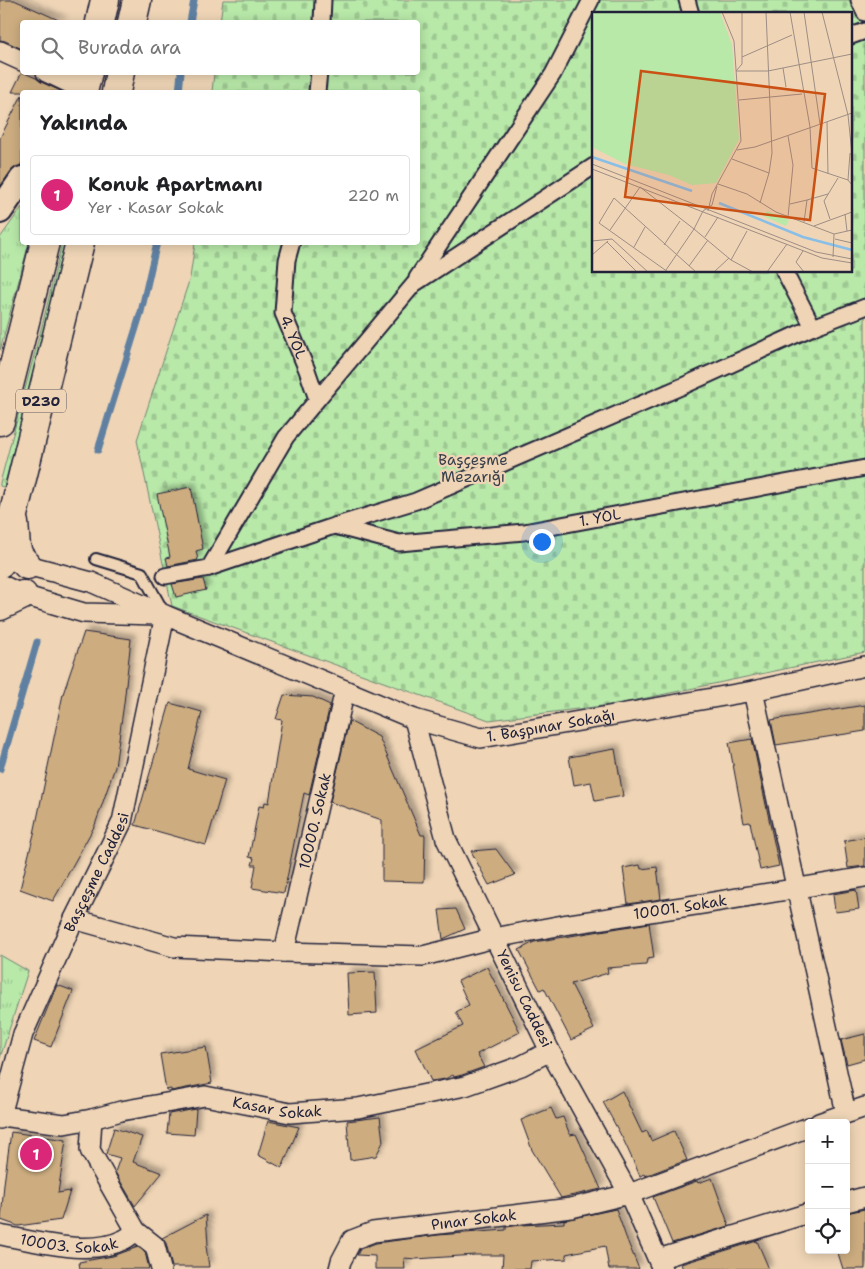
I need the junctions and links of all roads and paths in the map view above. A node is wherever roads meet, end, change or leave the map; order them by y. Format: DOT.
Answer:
graph roads {
  1 [pos="105,0"];
  2 [pos="137,0"];
  3 [pos="323,0"];
  4 [pos="592,0"];
  5 [pos="859,0"];
  6 [pos="865,13"];
  7 [pos="100,20"];
  8 [pos="132,20"];
  9 [pos="322,20"];
  10 [pos="865,31"];
  11 [pos="852,36"];
  12 [pos="0,51"];
  13 [pos="20,60"];
  14 [pos="54,75"];
  15 [pos="119,75"];
  16 [pos="318,75"];
  17 [pos="84,87"];
  18 [pos="116,90"];
  19 [pos="317,90"];
  20 [pos="592,167"];
  21 [pos="20,182"];
  22 [pos="0,211"];
  23 [pos="44,245"];
  24 [pos="79,245"];
  25 [pos="291,245"];
  26 [pos="785,272"];
  27 [pos="414,284"];
  28 [pos="865,307"];
  29 [pos="813,327"];
  30 [pos="317,399"];
  31 [pos="0,421"];
  32 [pos="865,468"];
  33 [pos="334,526"];
  34 [pos="96,559"];
  35 [pos="208,568"];
  36 [pos="7,576"];
  37 [pos="166,576"];
  38 [pos="165,616"];
  39 [pos="865,666"];
  40 [pos="345,690"];
  41 [pos="753,691"];
  42 [pos="414,719"];
  43 [pos="865,876"];
  44 [pos="796,888"];
  45 [pos="74,919"];
  46 [pos="494,938"];
  47 [pos="284,952"];
  48 [pos="550,1051"];
  49 [pos="865,1107"];
  50 [pos="846,1113"];
  51 [pos="0,1118"];
  52 [pos="92,1119"];
  53 [pos="830,1119"];
  54 [pos="805,1128"];
  55 [pos="629,1194"];
  56 [pos="865,1197"];
  57 [pos="850,1201"];
  58 [pos="805,1214"];
  59 [pos="136,1231"];
  60 [pos="0,1235"];
  61 [pos="660,1264"];
  62 [pos="161,1269"];
  63 [pos="339,1269"];
  1 -- 7 [label="highway"];
  2 -- 8 [label="highway"];
  3 -- 9 [label="street"];
  4 -- 27 [label="street"];
  5 -- 6 [label="street"];
  10 -- 11 [label="street"];
  12 -- 13 [label="street"];
  14 -- 17 [label="street"];
  15 -- 18 [label="highway"];
  16 -- 19 [label="street"];
  20 -- 27 [label="street"];
  21 -- 22 [label="street"];
  23 -- 31 [label="highway, D230"];
  24 -- 36 [label="highway, D230"];
  25 -- 30 [label="street, 4. YOL"];
  26 -- 29 [label="street"];
  27 -- 30 [label="street"];
  28 -- 29 [label="street"];
  29 -- 33 [label="street"];
  30 -- 35 [label="street"];
  32 -- 33 [label="street, 1. YOL"];
  33 -- 35 [label="street"];
  34 -- 38 [label="lane"];
  35 -- 37 [label="street"];
  36 -- 38 [label="street, 1. Başpınar Sokağı"];
  36 -- 38 [label="street"];
  38 -- 40 [label="street, 1. Başpınar Sokağı"];
  38 -- 45 [label="street, Başçeşme Caddesi"];
  39 -- 41 [label="street, 1. Başpınar Sokağı"];
  40 -- 42 [label="street, 1. Başpınar Sokağı"];
  40 -- 47 [label="street, 10000. Sokak"];
  41 -- 42 [label="street, 1. Başpınar Sokağı"];
  41 -- 44 [label="street"];
  42 -- 46 [label="street, Yenisu Caddesi"];
  43 -- 44 [label="street, 10001. Sokak"];
  44 -- 46 [label="street, 10001. Sokak"];
  44 -- 50 [label="street"];
  45 -- 47 [label="street"];
  45 -- 51 [label="street, Başçeşme Caddesi"];
  46 -- 47 [label="street"];
  46 -- 48 [label="street, Yenisu Caddesi"];
  48 -- 52 [label="street, Kasar Sokak"];
  48 -- 55 [label="street, Yenisu Caddesi"];
  49 -- 50 [label="street"];
  50 -- 53 [label="street"];
  51 -- 52 [label="street, Kasar Sokak"];
  52 -- 59 [label="street, 10003. Sokak"];
  54 -- 55 [label="street, Pınar Sokak"];
  55 -- 61 [label="street, Yenisu Caddesi"];
  55 -- 63 [label="street, Pınar Sokak"];
  56 -- 57 [label="street"];
  58 -- 61 [label="street"];
  59 -- 60 [label="street, 10003. Sokak"];
  59 -- 62 [label="street, 10003. Sokak"];
}
